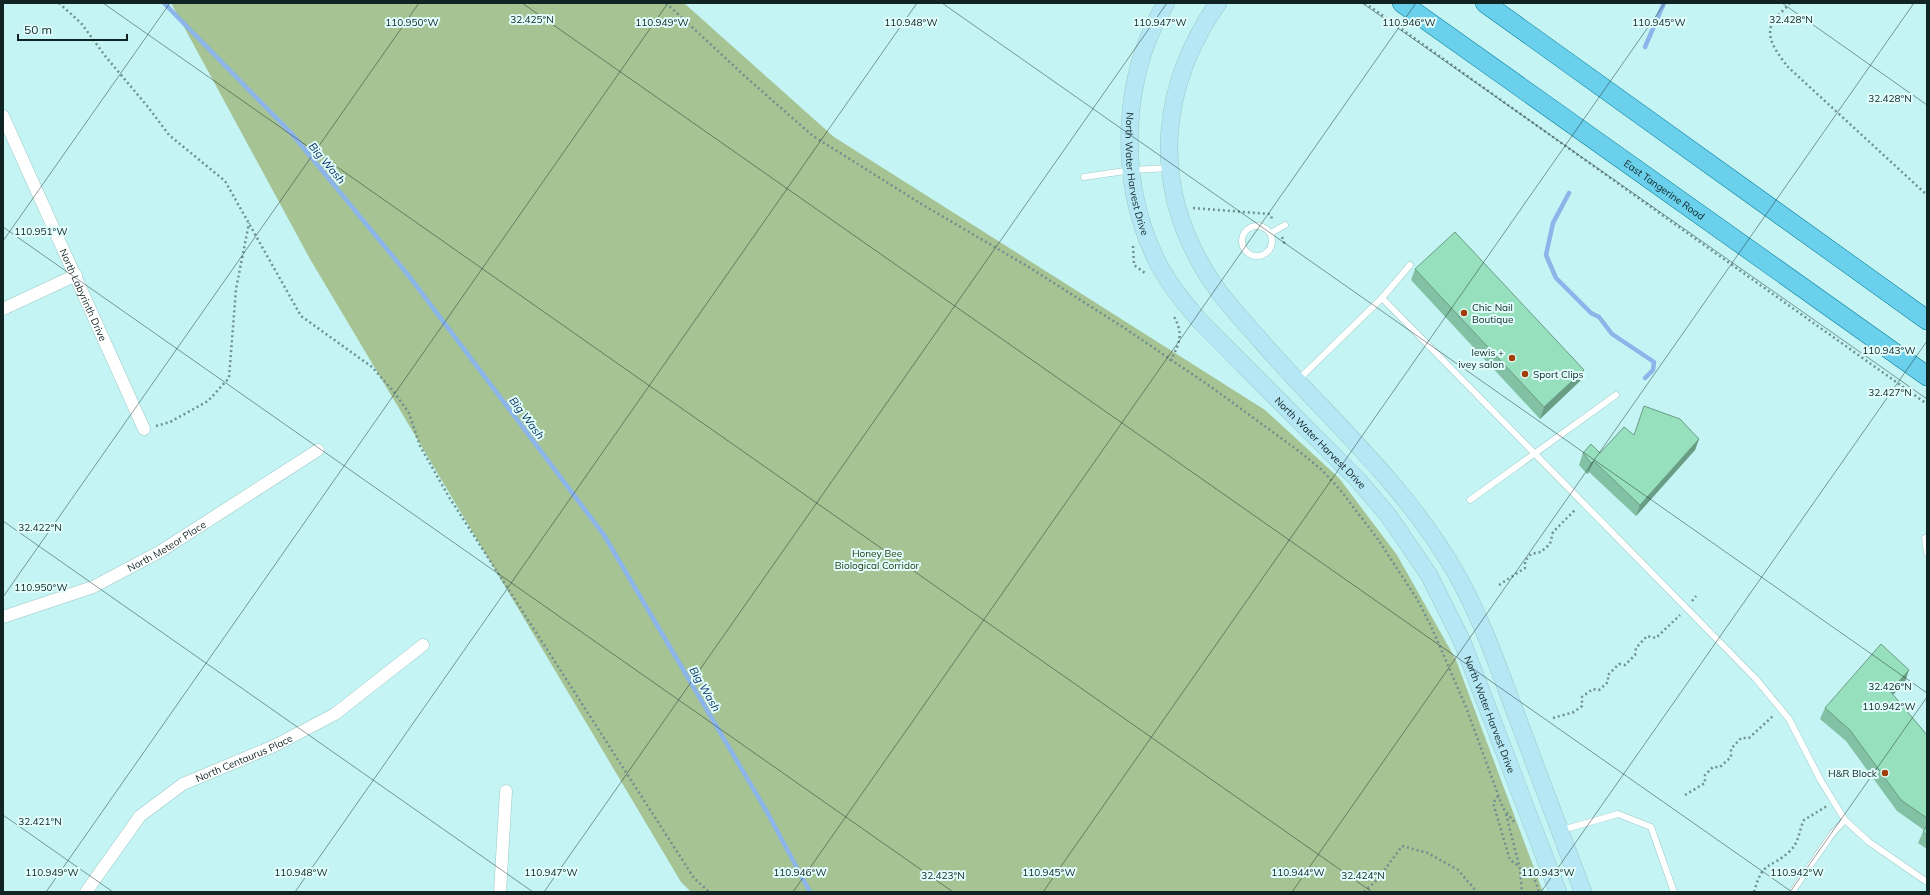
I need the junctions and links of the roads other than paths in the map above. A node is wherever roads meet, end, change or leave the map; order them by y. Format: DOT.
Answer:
graph roads {
  1 [pos="1166,3"];
  2 [pos="1218,3"];
  3 [pos="1402,3"];
  4 [pos="1485,3"];
  5 [pos="3,116"];
  6 [pos="1169,168"];
  7 [pos="1132,170"];
  8 [pos="1084,177"];
  9 [pos="1286,225"];
  10 [pos="1271,233"];
  11 [pos="1410,265"];
  12 [pos="76,275"];
  13 [pos="1382,298"];
  14 [pos="3,309"];
  15 [pos="1927,320"];
  16 [pos="1927,376"];
  17 [pos="1297,382"];
  18 [pos="1616,395"];
  19 [pos="144,429"];
  20 [pos="318,450"];
  21 [pos="1535,453"];
  22 [pos="1470,500"];
  23 [pos="1925,538"];
  24 [pos="1927,553"];
  25 [pos="3,617"];
  26 [pos="423,645"];
  27 [pos="506,790"];
  28 [pos="1845,820"];
  29 [pos="1560,830"];
  30 [pos="1927,882"];
  31 [pos="86,892"];
  32 [pos="500,892"];
  33 [pos="1558,892"];
  34 [pos="1583,892"];
  35 [pos="1674,892"];
  36 [pos="1792,892"];
  1 -- 7 [label="street, North Water Harvest Drive"];
  2 -- 6 [label="street"];
  3 -- 16 [label="main road, East Tangerine Road"];
  4 -- 15 [label="main road"];
  5 -- 12 [label="street, North Labyrinth Drive"];
  6 -- 7 [label="lane"];
  6 -- 17 [label="street"];
  7 -- 8 [label="lane"];
  7 -- 33 [label="street, North Water Harvest Drive"];
  9 -- 10 [label="lane"];
  10 -- 10 [label="lane"];
  11 -- 13 [label="lane"];
  12 -- 14 [label="street"];
  12 -- 19 [label="street, North Labyrinth Drive"];
  13 -- 17 [label="lane"];
  13 -- 21 [label="lane"];
  17 -- 29 [label="street"];
  18 -- 21 [label="lane"];
  20 -- 25 [label="street, North Meteor Place"];
  21 -- 22 [label="lane"];
  21 -- 28 [label="lane"];
  23 -- 24 [label="lane"];
  26 -- 31 [label="street, North Centaurus Place"];
  27 -- 32 [label="street"];
  28 -- 30 [label="lane"];
  28 -- 36 [label="lane"];
  29 -- 34 [label="street"];
  29 -- 35 [label="lane"];
}
